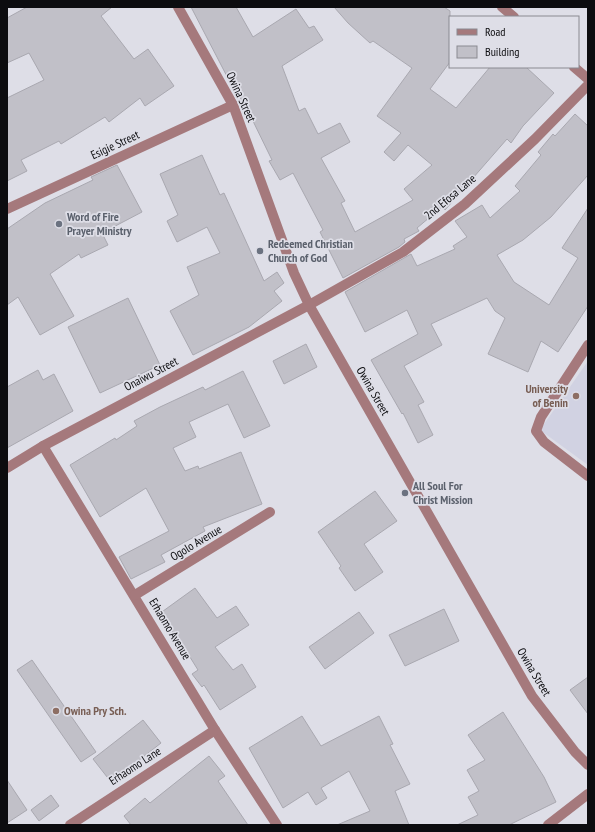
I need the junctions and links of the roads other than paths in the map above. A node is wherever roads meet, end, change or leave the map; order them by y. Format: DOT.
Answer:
graph roads {
  1 [pos="178,7"];
  2 [pos="502,7"];
  3 [pos="513,16"];
  4 [pos="575,68"];
  5 [pos="588,79"];
  6 [pos="588,85"];
  7 [pos="233,105"];
  8 [pos="7,209"];
  9 [pos="309,305"];
  10 [pos="588,345"];
  11 [pos="43,446"];
  12 [pos="7,468"];
  13 [pos="588,476"];
  14 [pos="270,512"];
  15 [pos="135,595"];
  16 [pos="215,730"];
  17 [pos="588,765"];
  18 [pos="588,794"];
  19 [pos="70,825"];
  20 [pos="277,825"];
  21 [pos="548,825"];
  1 -- 7 [label="street, Owina Street"];
  2 -- 3 [label="street"];
  4 -- 5 [label="street"];
  6 -- 9 [label="street, 2nd Efosa Lane"];
  7 -- 8 [label="street, Esigie Street"];
  7 -- 9 [label="street, Owina Street"];
  9 -- 11 [label="street, Onaiwu Street"];
  9 -- 17 [label="street, Owina Street"];
  10 -- 13 [label="street"];
  11 -- 12 [label="street, Onaiwu Street"];
  11 -- 15 [label="street, Erhaomo Avenue"];
  14 -- 15 [label="street, Ogolo Avenue"];
  15 -- 16 [label="street, Erhaomo Avenue"];
  16 -- 19 [label="street, Erhaomo Lane"];
  16 -- 20 [label="street, Erhaomo Avenue"];
  18 -- 21 [label="street"];
}
